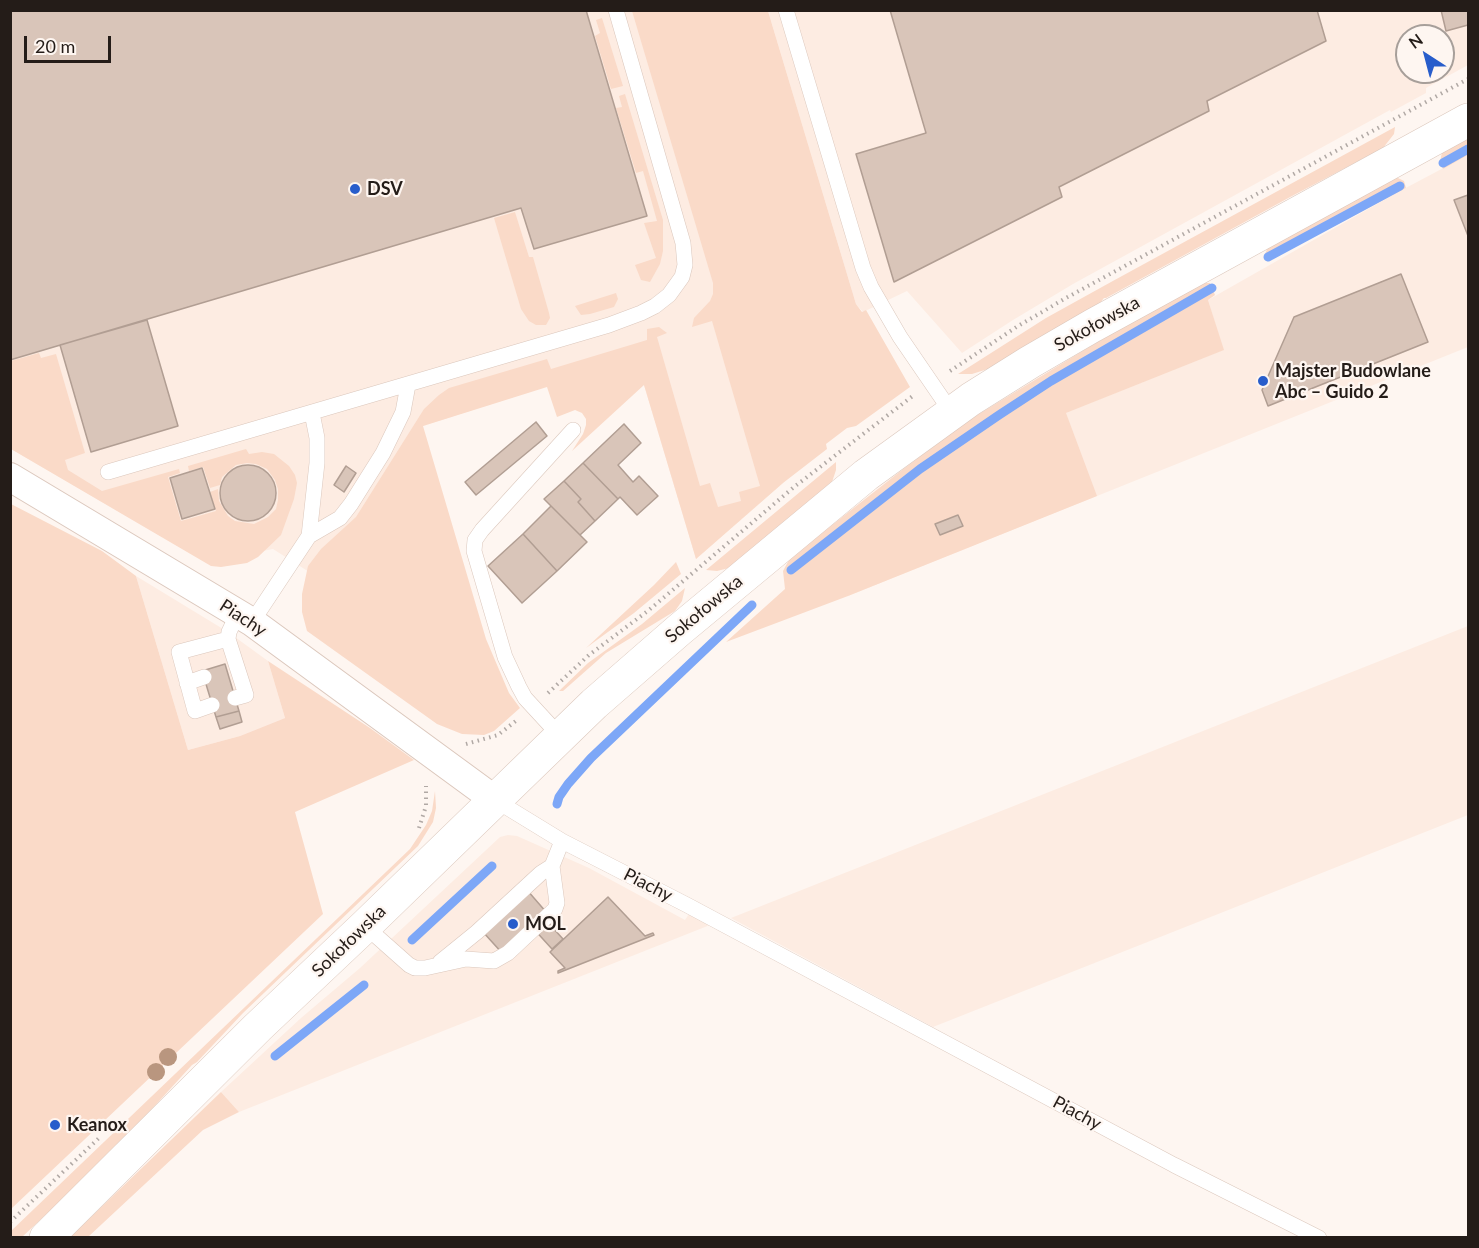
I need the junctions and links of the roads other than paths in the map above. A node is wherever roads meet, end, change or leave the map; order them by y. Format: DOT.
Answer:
graph roads {
  1 [pos="616,10"];
  2 [pos="786,10"];
  3 [pos="1468,120"];
  4 [pos="408,385"];
  5 [pos="312,412"];
  6 [pos="952,413"];
  7 [pos="573,430"];
  8 [pos="108,472"];
  9 [pos="10,477"];
  10 [pos="309,536"];
  11 [pos="245,617"];
  12 [pos="228,639"];
  13 [pos="204,677"];
  14 [pos="187,682"];
  15 [pos="235,698"];
  16 [pos="212,705"];
  17 [pos="560,736"];
  18 [pos="495,800"];
  19 [pos="562,841"];
  20 [pos="552,866"];
  21 [pos="365,926"];
  22 [pos="432,967"];
  23 [pos="46,1238"];
  24 [pos="1319,1238"];
  1 -- 4 [label="lane"];
  2 -- 6 [label="lane"];
  3 -- 6 [label="street, Sokołowska"];
  4 -- 5 [label="lane"];
  4 -- 10 [label="lane"];
  5 -- 8 [label="lane"];
  5 -- 10 [label="lane"];
  6 -- 17 [label="street, Sokołowska"];
  7 -- 17 [label="lane"];
  9 -- 11 [label="street, Piachy"];
  10 -- 11 [label="lane"];
  11 -- 12 [label="lane"];
  11 -- 18 [label="street, Piachy"];
  12 -- 14 [label="lane"];
  12 -- 15 [label="lane"];
  13 -- 14 [label="lane"];
  14 -- 16 [label="lane"];
  17 -- 18 [label="street, Sokołowska"];
  18 -- 19 [label="lane, Piachy"];
  18 -- 21 [label="street, Sokołowska"];
  19 -- 20 [label="lane"];
  19 -- 24 [label="lane, Piachy"];
  20 -- 22 [label="lane"];
  20 -- 22 [label="lane"];
  21 -- 22 [label="lane"];
  21 -- 23 [label="street, Sokołowska"];
}
